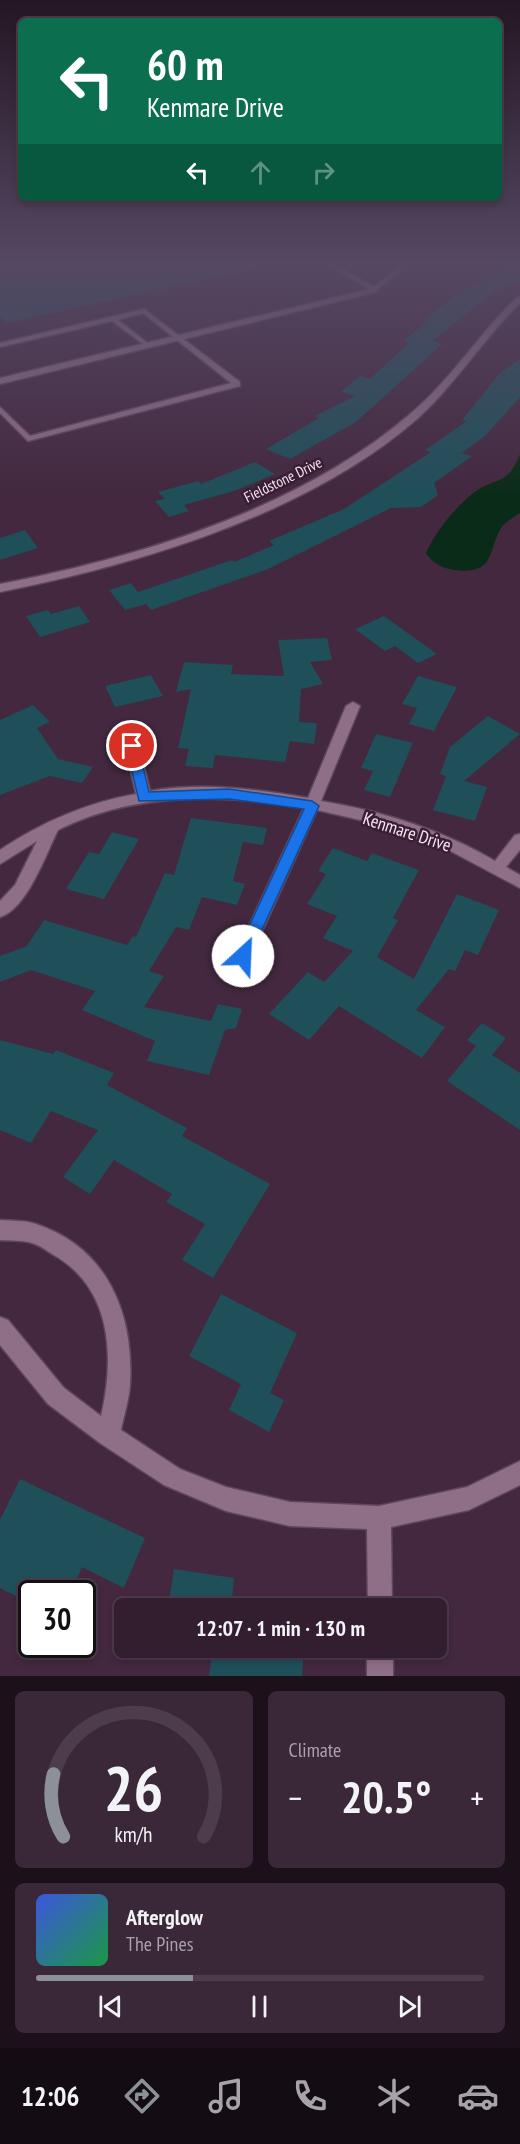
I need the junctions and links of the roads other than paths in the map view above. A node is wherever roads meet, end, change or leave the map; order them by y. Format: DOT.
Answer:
graph roads {
  1 [pos="25,339"];
  2 [pos="139,339"];
  3 [pos="169,339"];
  4 [pos="181,339"];
  5 [pos="484,339"];
  6 [pos="0,345"];
  7 [pos="147,345"];
  8 [pos="0,381"];
  9 [pos="0,409"];
  10 [pos="0,588"];
  11 [pos="353,706"];
  12 [pos="132,746"];
  13 [pos="144,798"];
  14 [pos="312,806"];
  15 [pos="52,826"];
  16 [pos="520,839"];
  17 [pos="0,858"];
  18 [pos="496,870"];
  19 [pos="520,882"];
  20 [pos="0,911"];
  21 [pos="243,956"];
  22 [pos="0,1230"];
  23 [pos="0,1328"];
  24 [pos="108,1435"];
  25 [pos="520,1473"];
  26 [pos="379,1518"];
  27 [pos="380,1598"];
  28 [pos="380,1658"];
  29 [pos="381,1676"];
  1 -- 6 [label="lane"];
  2 -- 7 [label="lane"];
  3 -- 7 [label="street"];
  4 -- 9 [label="lane"];
  5 -- 10 [label="street, Fieldstone Drive"];
  7 -- 8 [label="street"];
  11 -- 14 [label="street"];
  12 -- 13 [label="street"];
  13 -- 14 [label="street, Kenmare Drive"];
  13 -- 15 [label="street, Kenmare Drive"];
  14 -- 18 [label="street, Kenmare Drive"];
  14 -- 21 [label="street"];
  15 -- 17 [label="street, Kenmare Drive"];
  15 -- 20 [label="street"];
  16 -- 18 [label="street"];
  18 -- 19 [label="street, Kenmare Drive"];
  22 -- 24 [label="street"];
  23 -- 24 [label="street"];
  24 -- 26 [label="street"];
  25 -- 26 [label="street"];
  26 -- 27 [label="street"];
  28 -- 29 [label="street"];
}
